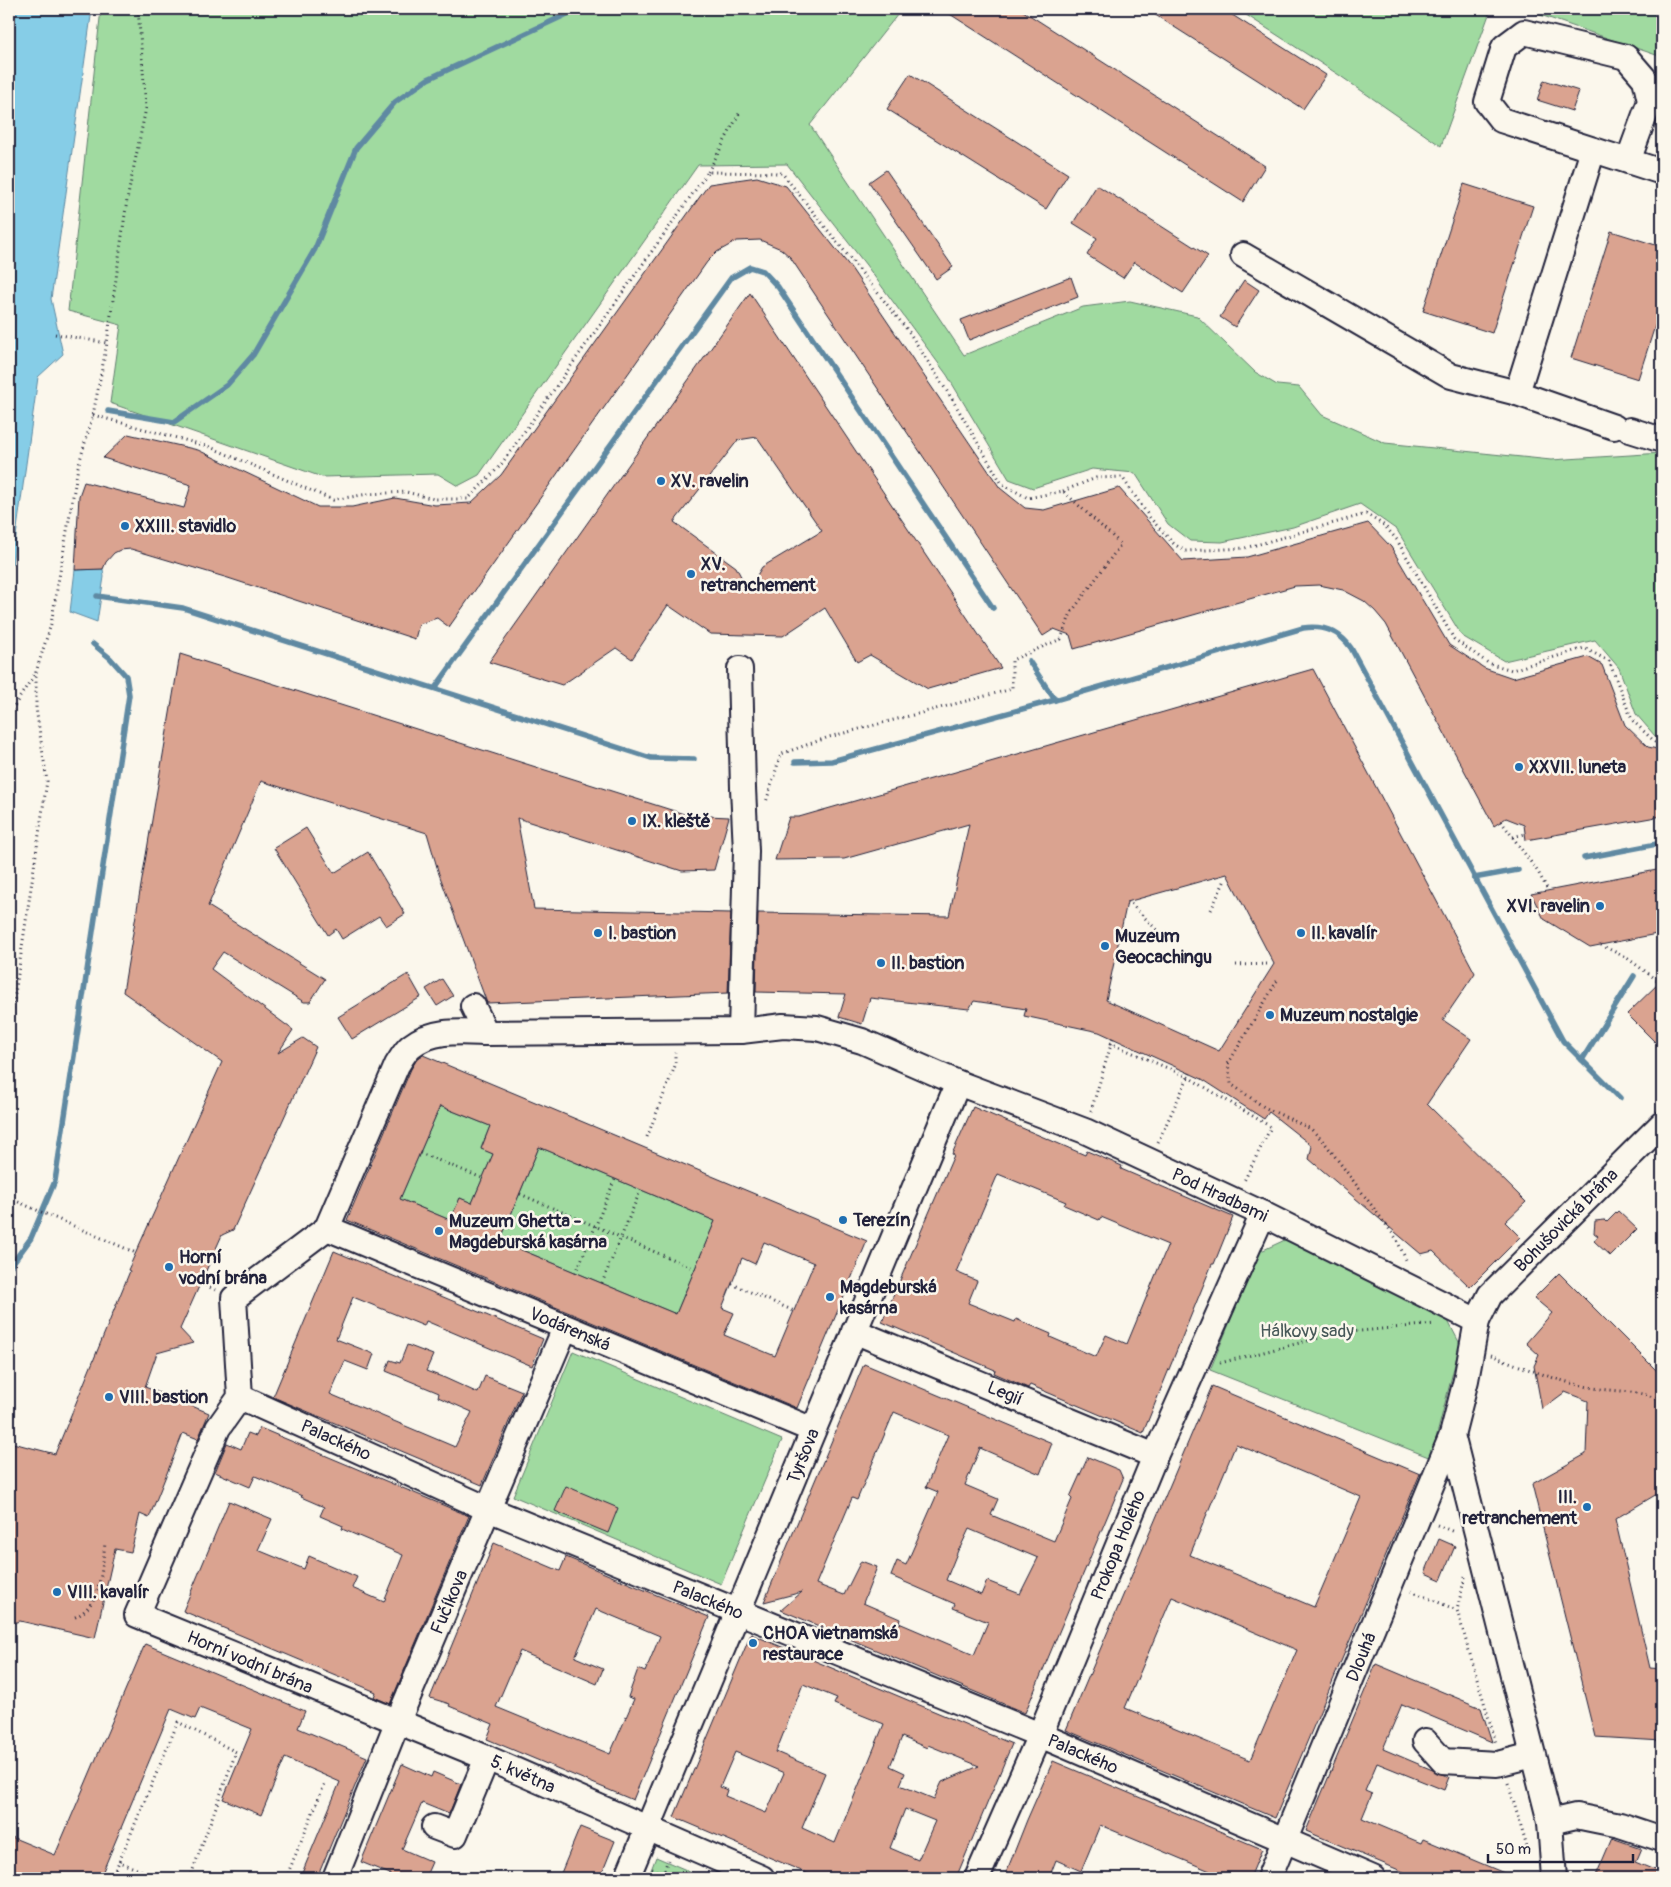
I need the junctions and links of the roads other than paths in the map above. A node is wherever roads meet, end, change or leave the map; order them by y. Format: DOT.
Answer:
graph roads {
  1 [pos="1593,150"];
  2 [pos="1628,161"];
  3 [pos="1662,172"];
  4 [pos="1243,255"];
  5 [pos="1517,393"];
  6 [pos="1662,440"];
  7 [pos="740,669"];
  8 [pos="473,1006"];
  9 [pos="740,1031"];
  10 [pos="486,1033"];
  11 [pos="958,1083"];
  12 [pos="1662,1124"];
  13 [pos="1263,1214"];
  14 [pos="327,1228"];
  15 [pos="1477,1320"];
  16 [pos="565,1328"];
  17 [pos="854,1331"];
  18 [pos="1472,1348"];
  19 [pos="240,1397"];
  20 [pos="813,1430"];
  21 [pos="1452,1435"];
  22 [pos="1155,1456"];
  23 [pos="488,1508"];
  24 [pos="739,1612"];
  25 [pos="397,1723"];
  26 [pos="1040,1735"];
  27 [pos="1425,1741"];
  28 [pos="1532,1755"];
  29 [pos="487,1758"];
  30 [pos="1550,1822"];
  31 [pos="434,1826"];
  32 [pos="647,1828"];
  33 [pos="1662,1839"];
  34 [pos="1284,1841"];
  35 [pos="335,1878"];
  36 [pos="627,1878"];
  37 [pos="762,1878"];
  38 [pos="977,1878"];
  39 [pos="1269,1878"];
  40 [pos="1373,1878"];
  41 [pos="1554,1878"];
  1 -- 2 [label="street"];
  1 -- 2 [label="street"];
  1 -- 5 [label="street"];
  2 -- 3 [label="street"];
  4 -- 5 [label="street"];
  5 -- 6 [label="street"];
  7 -- 9 [label="street"];
  8 -- 10 [label="street"];
  9 -- 10 [label="street, Pod Hradbami"];
  9 -- 11 [label="street, Pod Hradbami"];
  10 -- 14 [label="street, Pod Hradbami"];
  11 -- 13 [label="street, Pod Hradbami"];
  11 -- 17 [label="street, Tyršova"];
  12 -- 15 [label="street, Bohušovická brána"];
  13 -- 15 [label="street, Pod Hradbami"];
  13 -- 22 [label="street, Prokopa Holého"];
  14 -- 16 [label="street, Vodárenská"];
  14 -- 19 [label="street"];
  15 -- 18 [label="street, Bohušovická brána"];
  16 -- 20 [label="street, Vodárenská"];
  16 -- 23 [label="street, Fučíkova"];
  17 -- 20 [label="street, Tyršova"];
  17 -- 22 [label="street, Legií"];
  18 -- 21 [label="street, Dlouhá"];
  19 -- 23 [label="street, Palackého"];
  19 -- 25 [label="street, Horní vodní brána"];
  20 -- 24 [label="street, Tyršova"];
  21 -- 28 [label="street"];
  21 -- 34 [label="street, Dlouhá"];
  22 -- 26 [label="street, Prokopa Holého"];
  23 -- 24 [label="street, Palackého"];
  23 -- 25 [label="street, Fučíkova"];
  24 -- 26 [label="street, Palackého"];
  24 -- 32 [label="street, Tyršova"];
  25 -- 29 [label="street, 5. května"];
  25 -- 35 [label="street, Fučíkova"];
  26 -- 34 [label="street, Palackého"];
  26 -- 38 [label="street, Prokopa Holého"];
  27 -- 28 [label="street"];
  28 -- 30 [label="street"];
  29 -- 31 [label="street"];
  29 -- 32 [label="street, 5. května"];
  30 -- 33 [label="street"];
  30 -- 41 [label="street"];
  32 -- 36 [label="street, Tyršova"];
  32 -- 37 [label="street, 5. května"];
  34 -- 39 [label="street, Dlouhá"];
  34 -- 40 [label="street, Palackého"];
}
